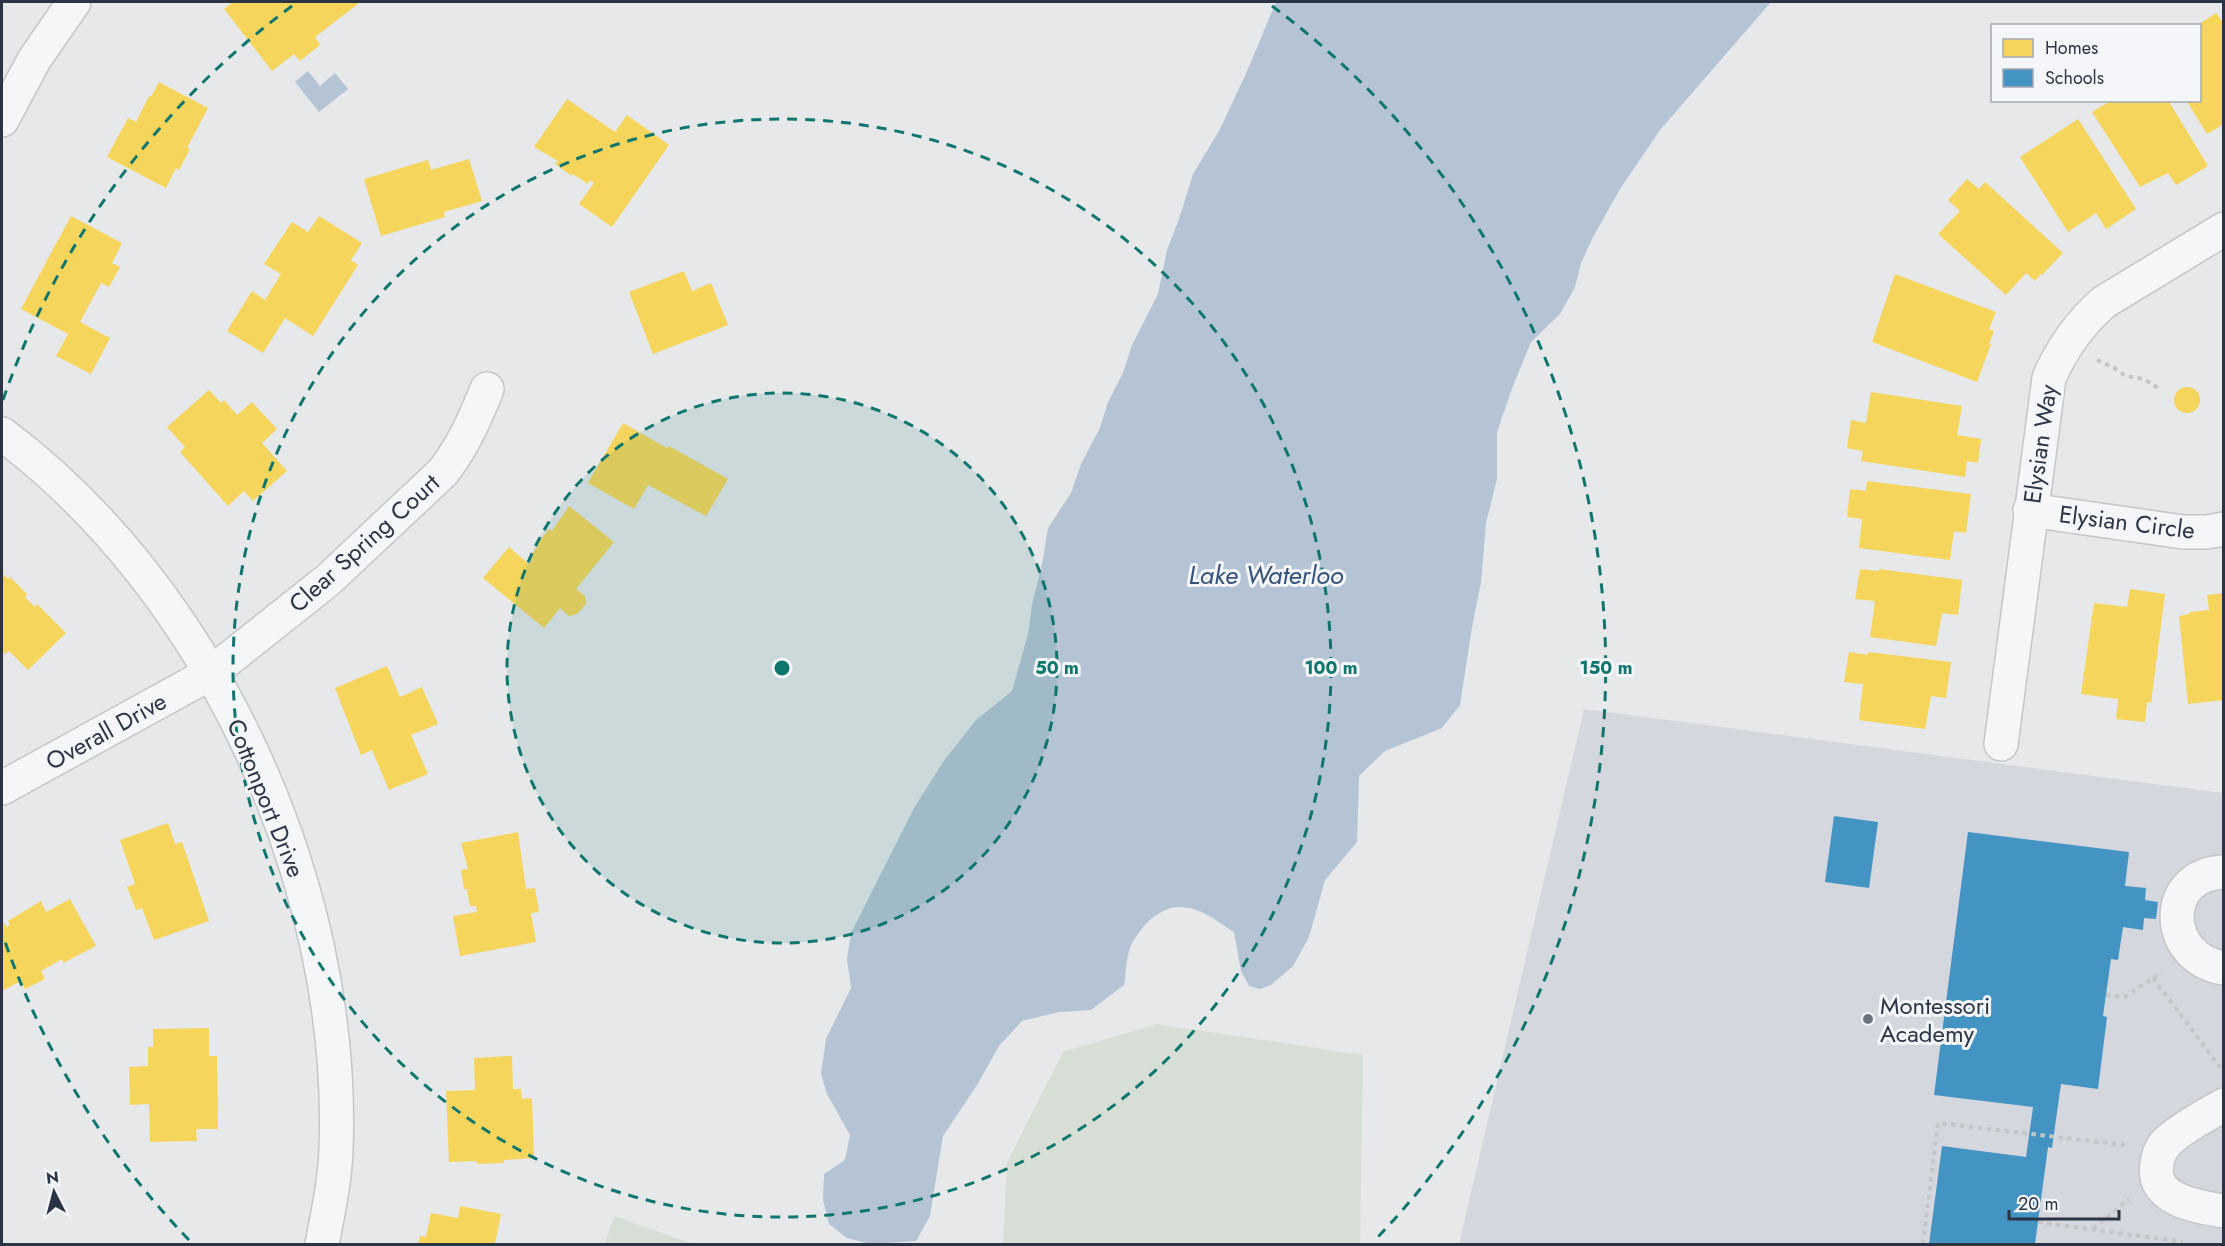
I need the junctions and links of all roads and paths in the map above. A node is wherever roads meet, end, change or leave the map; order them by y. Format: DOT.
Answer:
graph roads {
  1 [pos="74,2"];
  2 [pos="2,120"];
  3 [pos="2223,229"];
  4 [pos="2064,348"];
  5 [pos="2158,388"];
  6 [pos="487,389"];
  7 [pos="2,434"];
  8 [pos="2030,510"];
  9 [pos="2223,529"];
  10 [pos="211,673"];
  11 [pos="2001,744"];
  12 [pos="2,788"];
  13 [pos="2223,872"];
  14 [pos="2190,952"];
  15 [pos="2223,968"];
  16 [pos="2153,978"];
  17 [pos="2106,996"];
  18 [pos="2223,1072"];
  19 [pos="2223,1105"];
  20 [pos="2159,1163"];
  21 [pos="2223,1211"];
  22 [pos="2038,1222"];
  23 [pos="2093,1229"];
  24 [pos="2193,1243"];
  25 [pos="322,1245"];
  26 [pos="1923,1245"];
  1 -- 2 [label="street"];
  3 -- 4 [label="street, Elysian Way"];
  4 -- 5 [label="path"];
  4 -- 8 [label="street, Elysian Way"];
  6 -- 10 [label="street, Clear Spring Court"];
  7 -- 10 [label="street, Cottonport Drive"];
  8 -- 9 [label="street, Elysian Circle"];
  8 -- 11 [label="street, Elysian Way"];
  10 -- 12 [label="street, Overall Drive"];
  10 -- 25 [label="street, Cottonport Drive"];
  13 -- 14 [label="street"];
  14 -- 15 [label="street"];
  14 -- 16 [label="path"];
  16 -- 17 [label="path"];
  16 -- 18 [label="path"];
  19 -- 20 [label="street"];
  20 -- 21 [label="street"];
  20 -- 23 [label="path"];
  20 -- 26 [label="path"];
  22 -- 23 [label="path"];
  23 -- 24 [label="path"];
}
